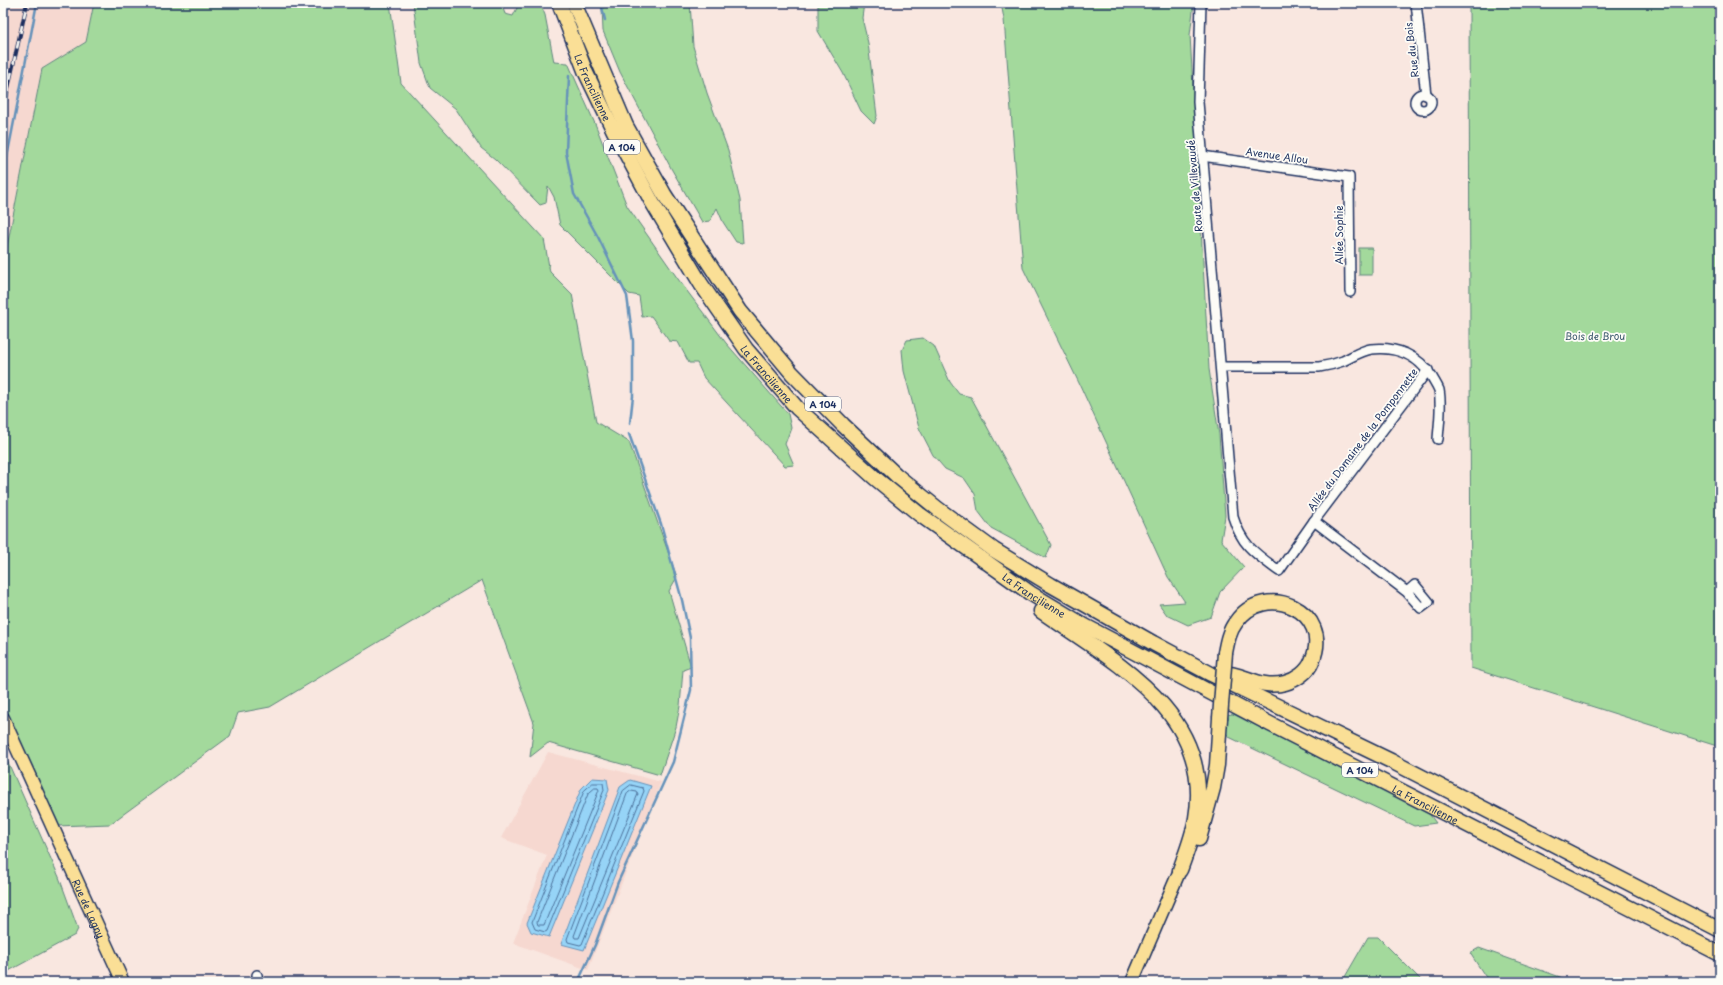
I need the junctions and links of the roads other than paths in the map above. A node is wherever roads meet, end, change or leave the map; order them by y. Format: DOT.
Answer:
graph roads {
  1 [pos="559,3"];
  2 [pos="574,3"];
  3 [pos="1201,3"];
  4 [pos="1416,3"];
  5 [pos="1426,95"];
  6 [pos="1202,156"];
  7 [pos="1349,177"];
  8 [pos="1350,292"];
  9 [pos="1221,367"];
  10 [pos="1428,370"];
  11 [pos="1438,440"];
  12 [pos="1314,521"];
  13 [pos="1279,571"];
  14 [pos="1006,577"];
  15 [pos="1407,592"];
  16 [pos="1211,674"];
  17 [pos="3,718"];
  18 [pos="1183,872"];
  19 [pos="1720,930"];
  20 [pos="1720,954"];
  21 [pos="123,982"];
  22 [pos="1132,982"];
  23 [pos="1139,982"];
  1 -- 14 [label="highway, La Francilienne / A 104"];
  2 -- 16 [label="highway, La Francilienne / A 104"];
  3 -- 6 [label="street, Route de Villevaudé"];
  4 -- 5 [label="street, Rue du Bois"];
  6 -- 7 [label="street, Avenue Allou"];
  6 -- 9 [label="street, Route de Villevaudé"];
  7 -- 8 [label="street, Allée Sophie"];
  9 -- 10 [label="street, Allée du Domaine de la Pomponnette"];
  9 -- 13 [label="street, Route de Villevaudé"];
  10 -- 11 [label="street, Allée du Domaine de la Pomponnette"];
  10 -- 12 [label="street, Allée du Domaine de la Pomponnette"];
  12 -- 13 [label="street, Allée du Domaine de la Pomponnette"];
  12 -- 15 [label="street, Allée du Domaine de la Pomponnette"];
  14 -- 18 [label="highway"];
  14 -- 20 [label="highway, La Francilienne / A 104"];
  16 -- 18 [label="highway, bridge"];
  16 -- 19 [label="highway, La Francilienne / A 104"];
  17 -- 21 [label="main road, Rue de Lagny"];
  18 -- 22 [label="main road"];
  18 -- 23 [label="main road"];
}
